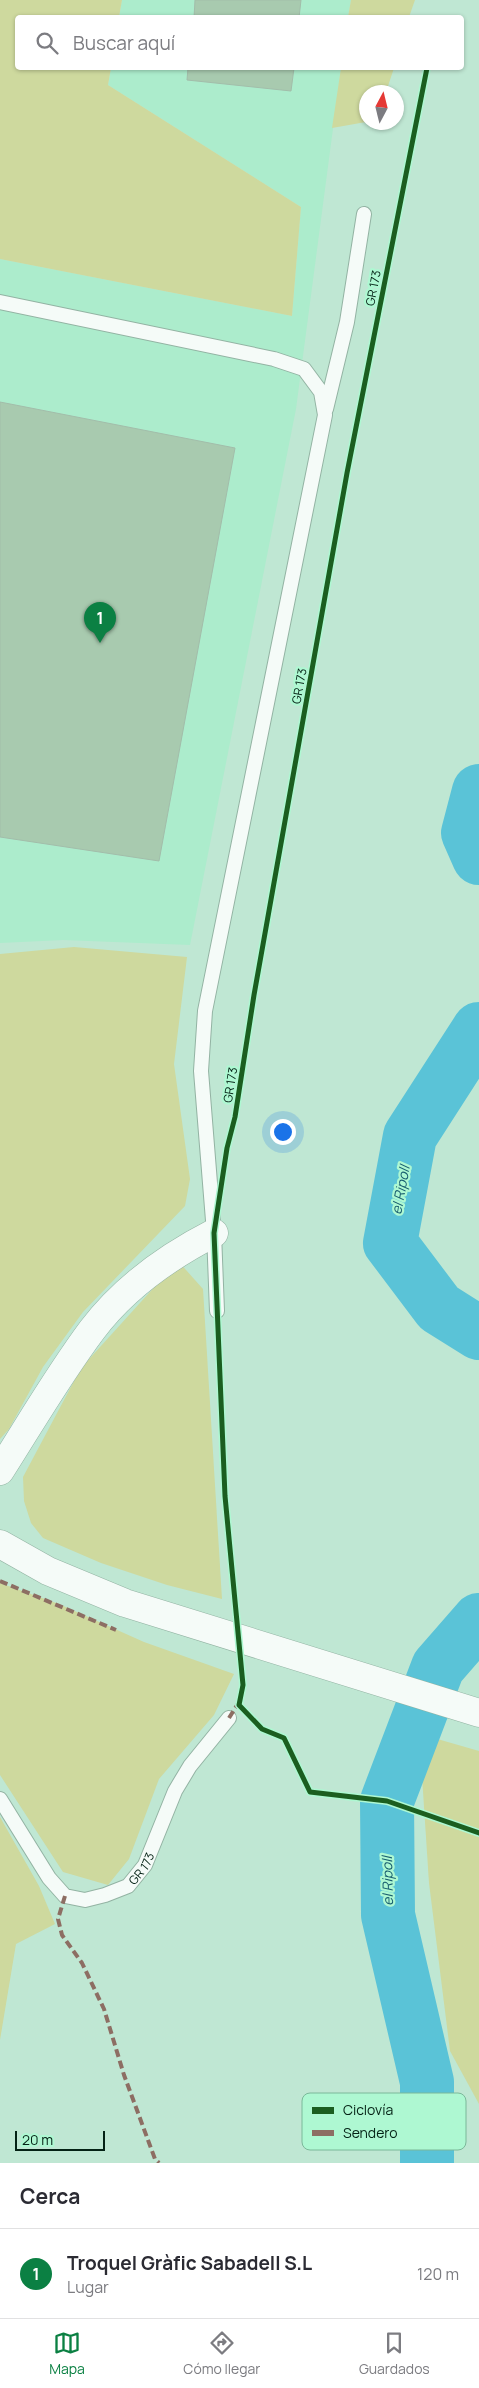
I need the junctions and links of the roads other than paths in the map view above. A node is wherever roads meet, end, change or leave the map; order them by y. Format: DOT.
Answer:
graph roads {
  1 [pos="364,214"];
  2 [pos="0,302"];
  3 [pos="325,415"];
  4 [pos="214,1233"];
  5 [pos="217,1311"];
  6 [pos="0,1471"];
  7 [pos="0,1544"];
  8 [pos="479,1713"];
  9 [pos="229,1718"];
  10 [pos="0,1799"];
  1 -- 3 [label="lane"];
  2 -- 3 [label="lane"];
  3 -- 4 [label="lane"];
  4 -- 5 [label="lane"];
  4 -- 6 [label="main road"];
  7 -- 8 [label="main road"];
  9 -- 10 [label="lane, GR 173"];
}
